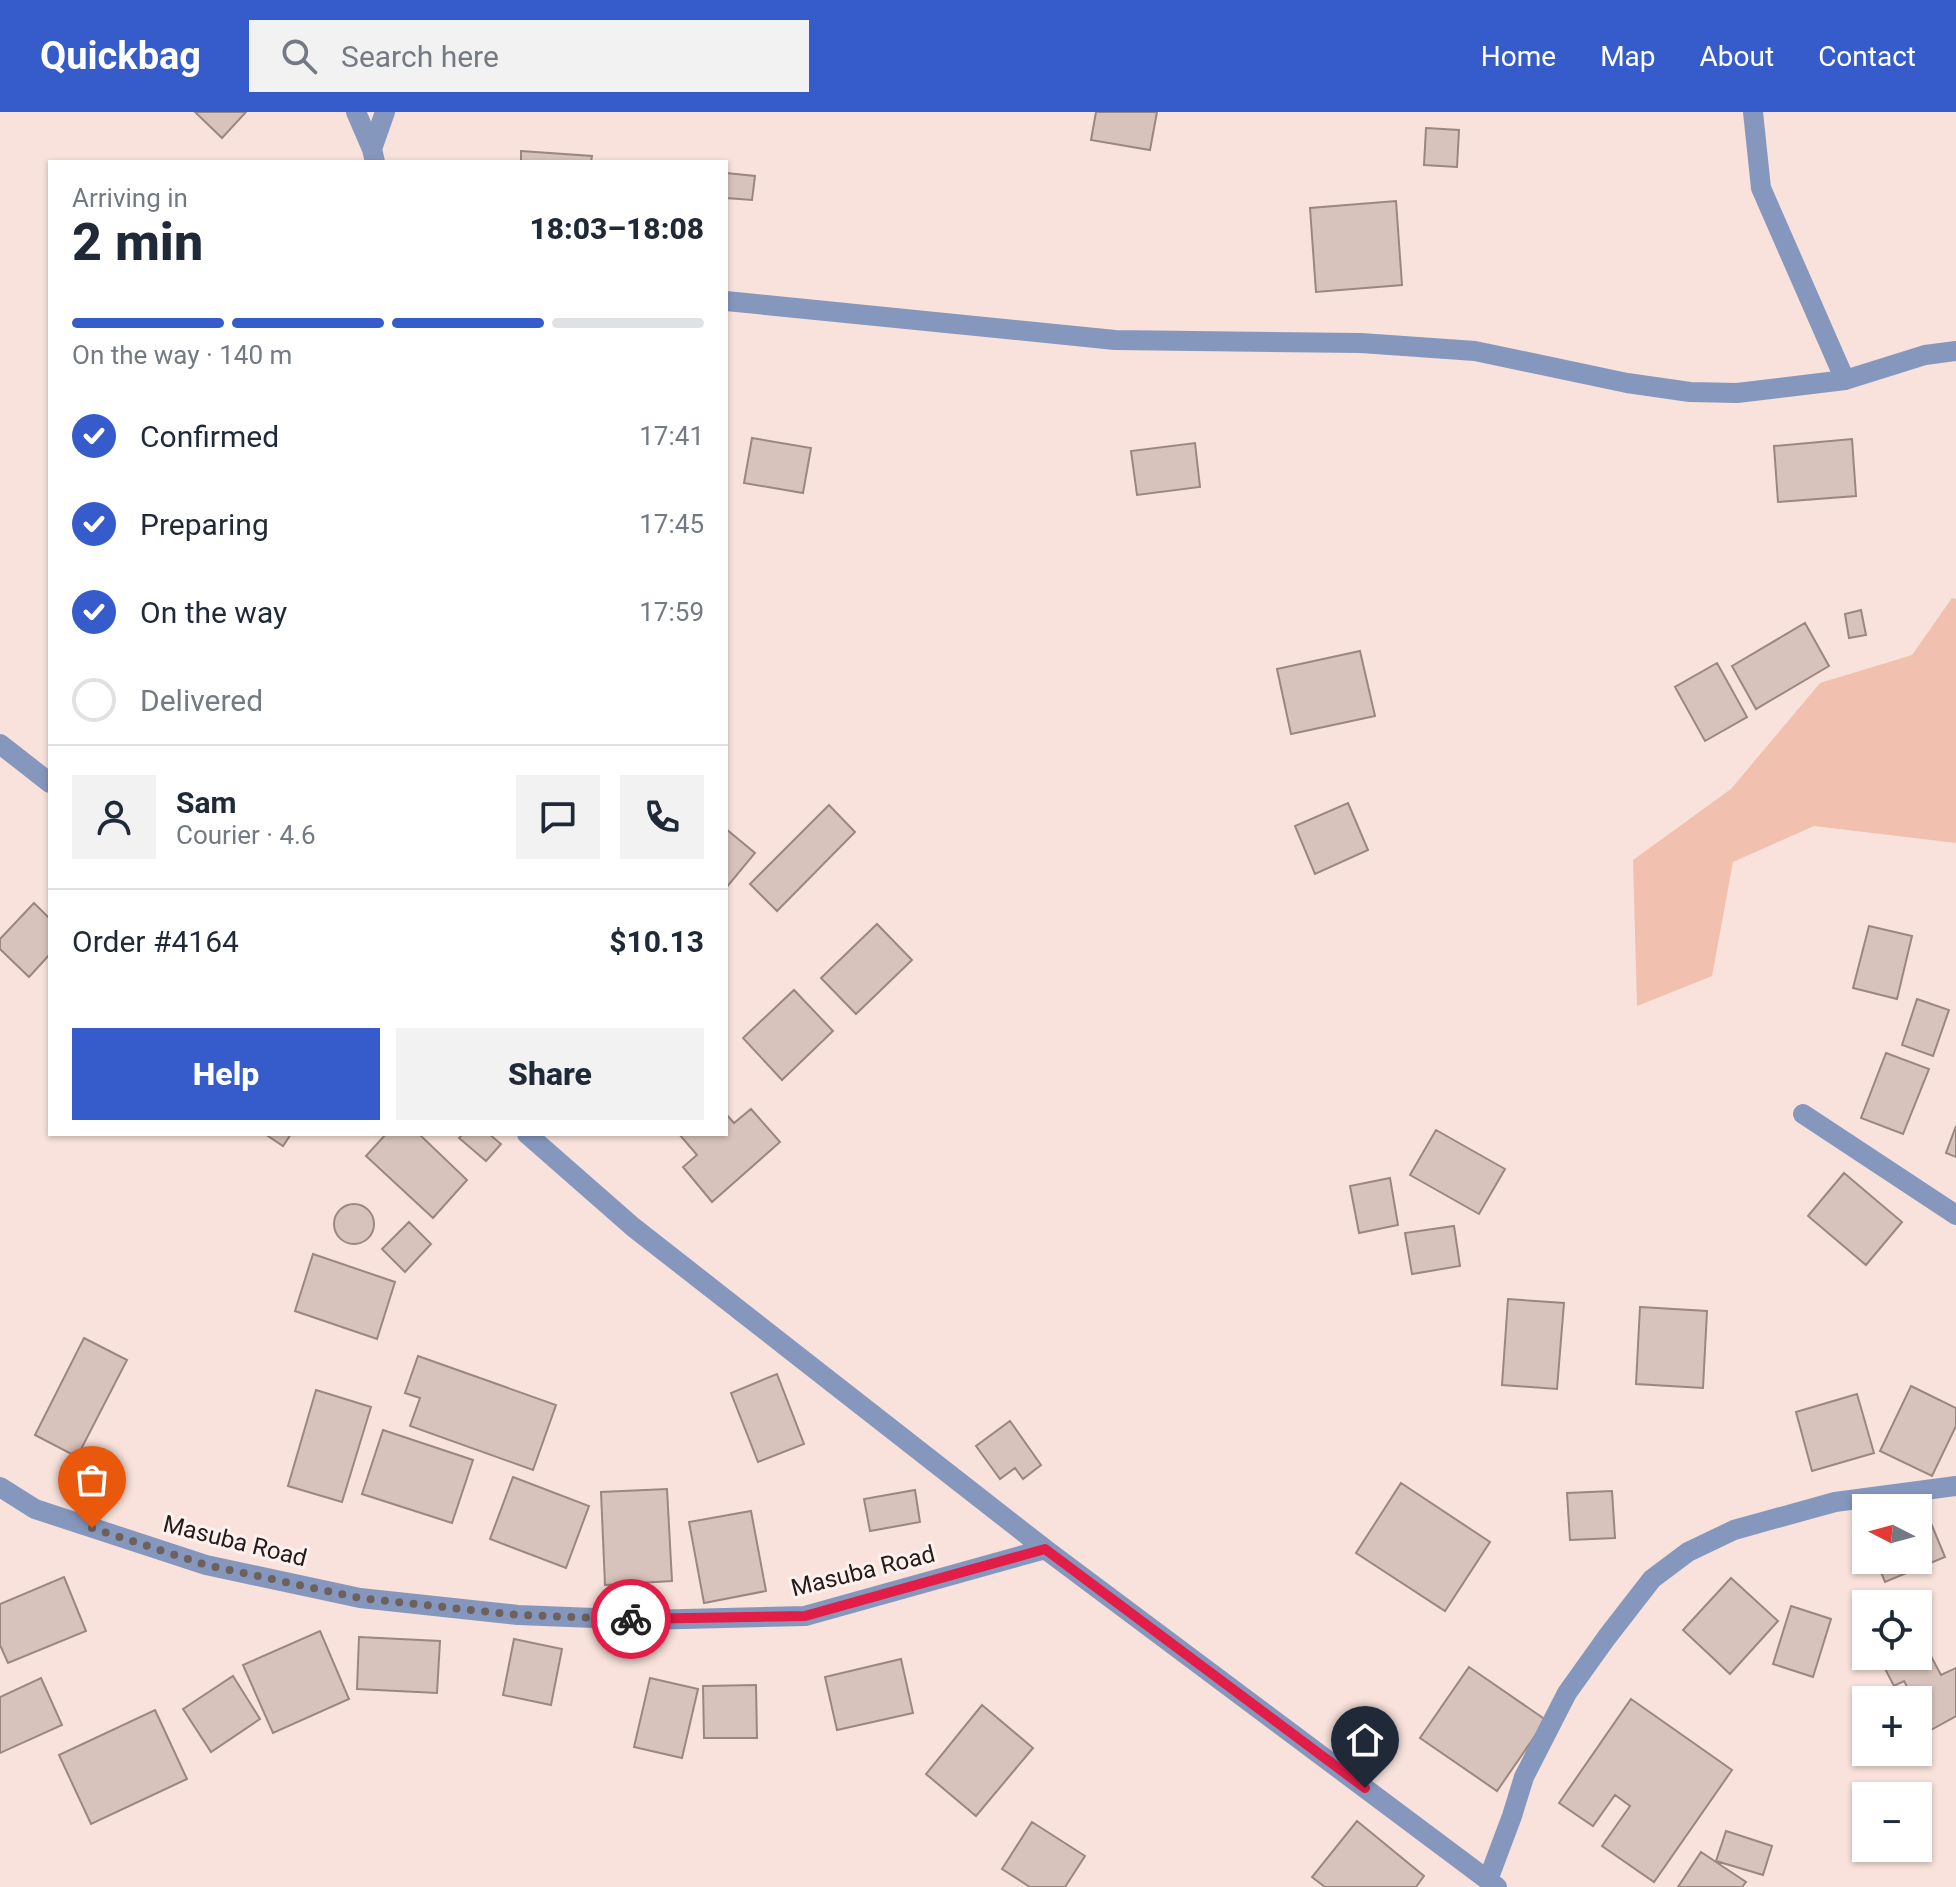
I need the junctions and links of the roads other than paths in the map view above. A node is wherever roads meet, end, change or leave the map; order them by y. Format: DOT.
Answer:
graph roads {
  1 [pos="356,112"];
  2 [pos="385,112"];
  3 [pos="1753,112"];
  4 [pos="373,156"];
  5 [pos="728,301"];
  6 [pos="1956,351"];
  7 [pos="1845,380"];
  8 [pos="0,744"];
  9 [pos="48,781"];
  10 [pos="1803,1114"];
  11 [pos="529,1136"];
  12 [pos="1956,1215"];
  13 [pos="1956,1486"];
  14 [pos="0,1487"];
  15 [pos="1045,1549"];
  16 [pos="1493,1884"];
  1 -- 4 [label="street"];
  2 -- 4 [label="street"];
  3 -- 7 [label="street"];
  5 -- 7 [label="street"];
  6 -- 7 [label="street"];
  8 -- 9 [label="street"];
  10 -- 12 [label="street"];
  11 -- 15 [label="street"];
  13 -- 16 [label="street"];
  14 -- 15 [label="street, Masuba Road"];
  15 -- 16 [label="street"];
}
